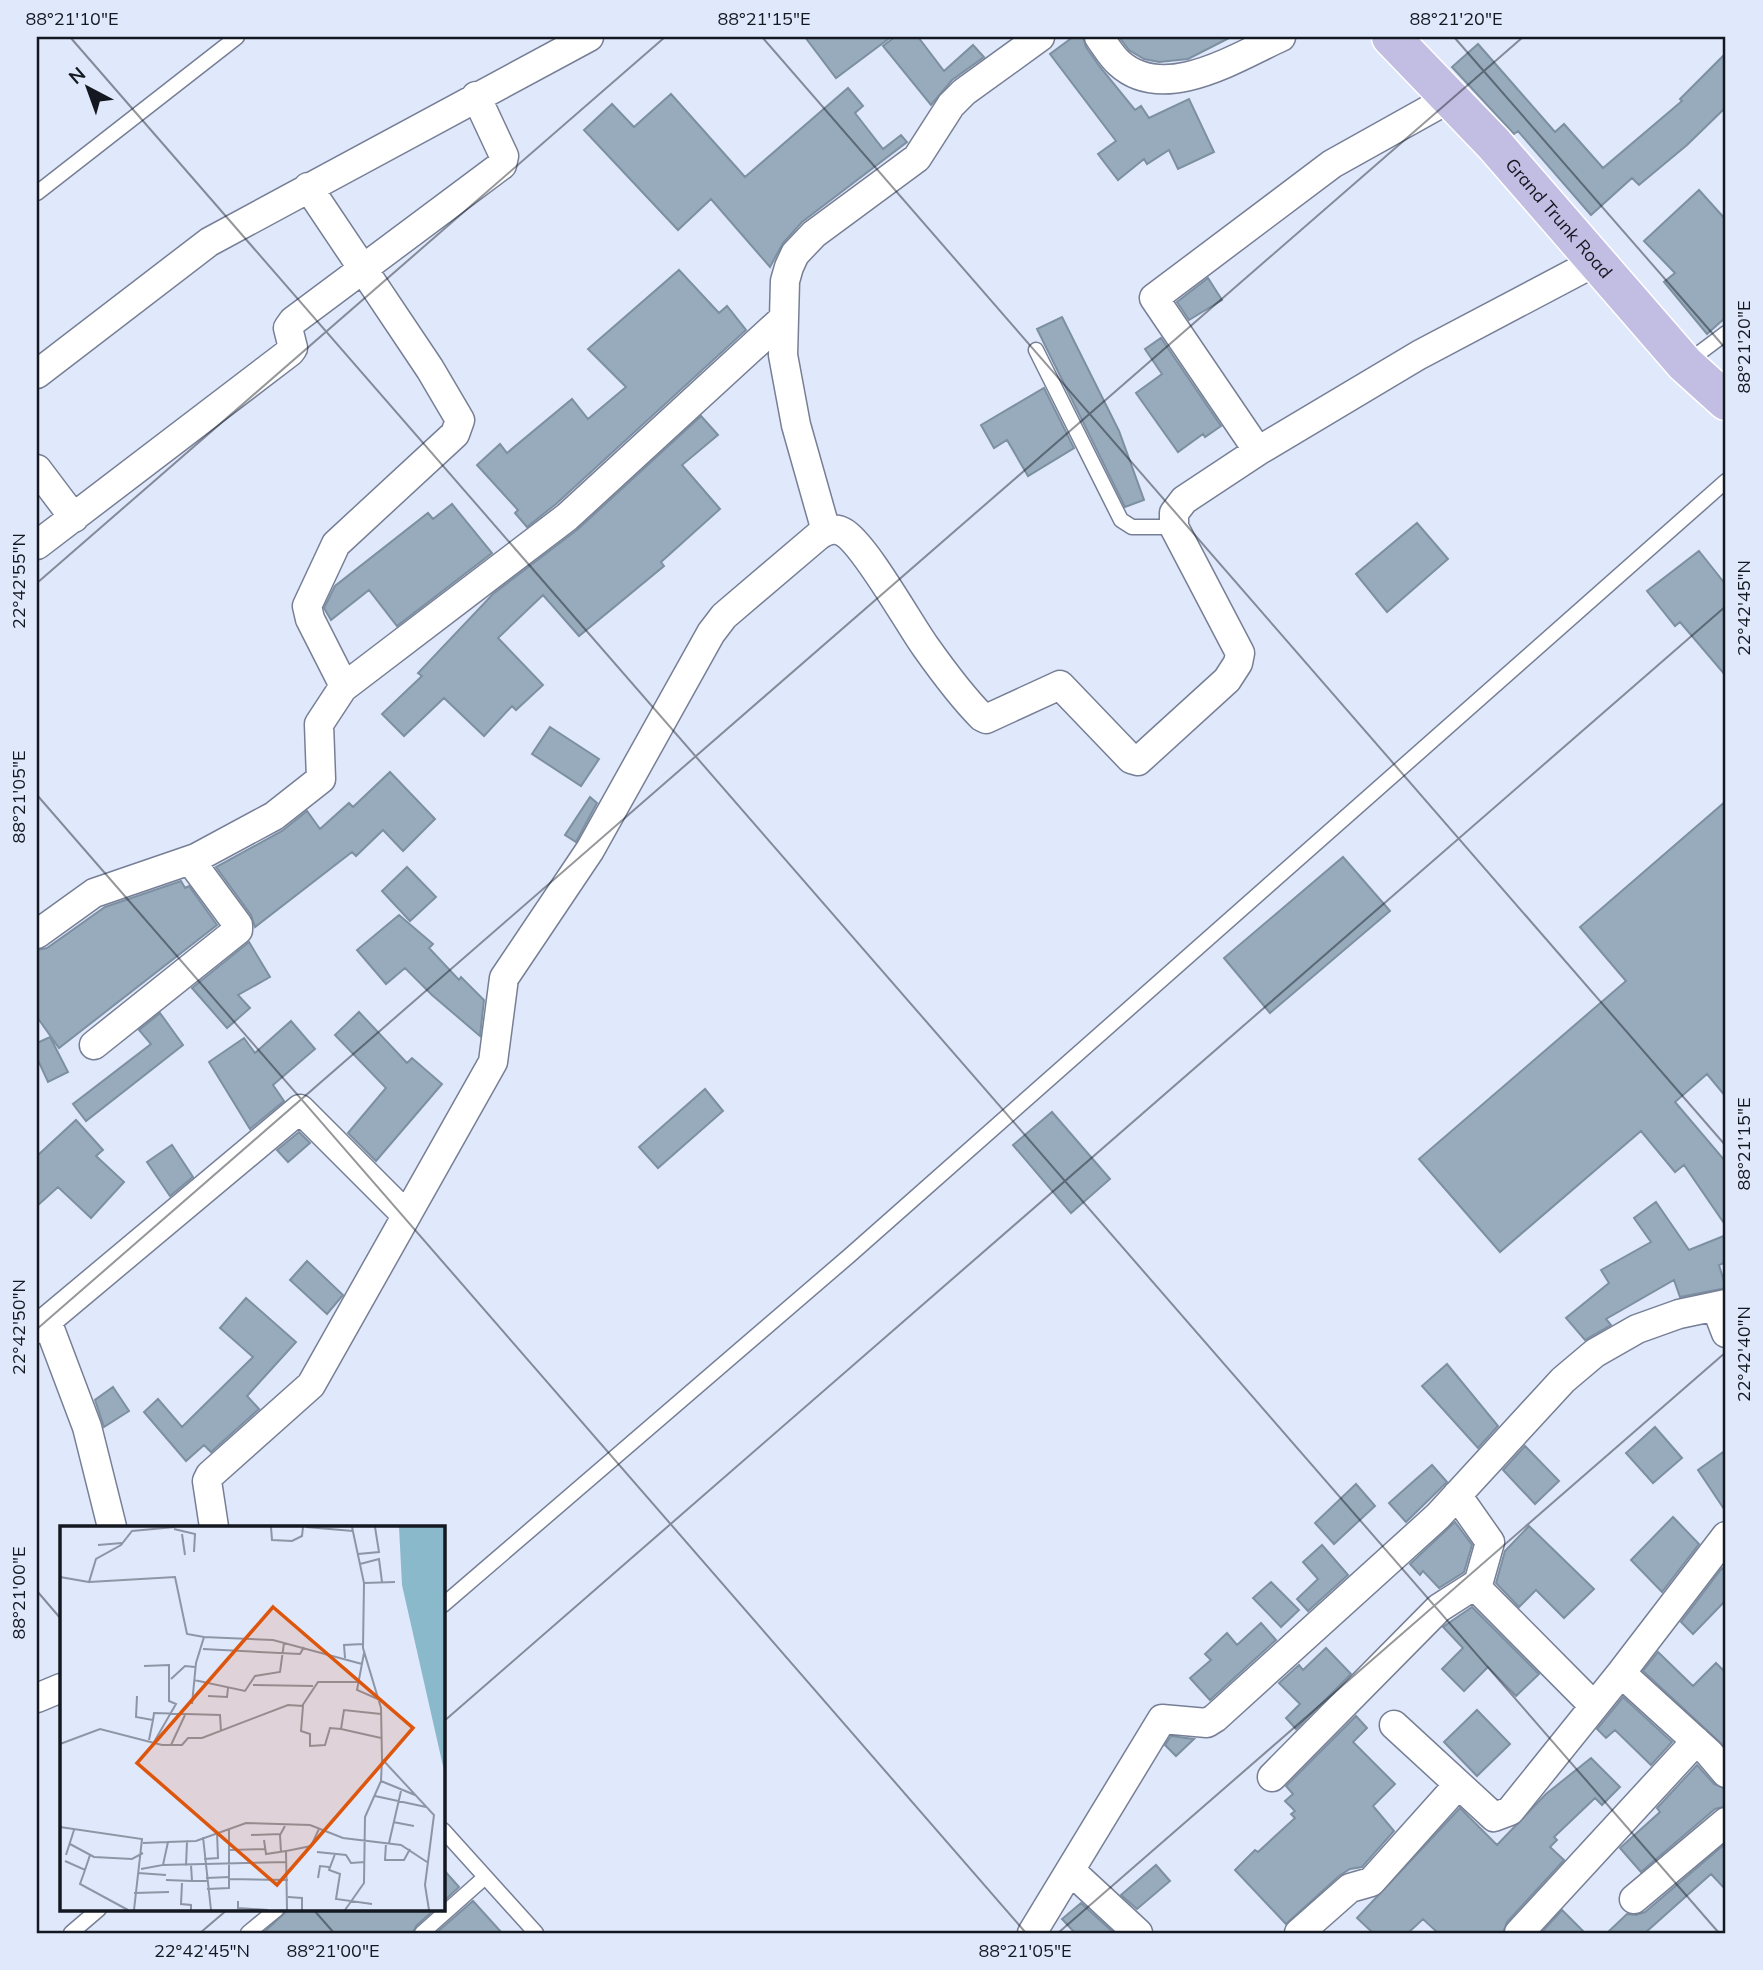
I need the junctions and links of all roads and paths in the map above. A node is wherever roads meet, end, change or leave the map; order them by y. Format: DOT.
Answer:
graph roads {
  1 [pos="237,37"];
  2 [pos="589,37"];
  3 [pos="1040,37"];
  4 [pos="1099,37"];
  5 [pos="1281,37"];
  6 [pos="1391,37"];
  7 [pos="476,96"];
  8 [pos="1452,97"];
  9 [pos="308,187"];
  10 [pos="37,193"];
  11 [pos="1597,261"];
  12 [pos="363,267"];
  13 [pos="784,318"];
  14 [pos="1726,333"];
  15 [pos="1036,350"];
  16 [pos="1685,364"];
  17 [pos="37,374"];
  18 [pos="1726,401"];
  19 [pos="1258,451"];
  20 [pos="37,469"];
  21 [pos="1726,481"];
  22 [pos="74,518"];
  23 [pos="1174,527"];
  24 [pos="826,531"];
  25 [pos="37,545"];
  26 [pos="344,687"];
  27 [pos="190,860"];
  28 [pos="37,934"];
  29 [pos="94,1045"];
  30 [pos="406,1215"];
  31 [pos="1721,1306"];
  32 [pos="42,1325"];
  33 [pos="1726,1333"];
  34 [pos="1457,1495"];
  35 [pos="112,1526"];
  36 [pos="214,1526"];
  37 [pos="1726,1536"];
  38 [pos="1475,1585"];
  39 [pos="444,1604"];
  40 [pos="1621,1673"];
  41 [pos="60,1688"];
  42 [pos="37,1698"];
  43 [pos="1594,1706"];
  44 [pos="1394,1725"];
  45 [pos="1696,1741"];
  46 [pos="1726,1773"];
  47 [pos="1272,1777"];
  48 [pos="1458,1785"];
  49 [pos="1726,1822"];
  50 [pos="444,1831"];
  51 [pos="1071,1871"];
  52 [pos="484,1878"];
  53 [pos="1634,1899"];
  54 [pos="98,1910"];
  55 [pos="276,1910"];
  56 [pos="71,1933"];
  57 [pos="248,1933"];
  58 [pos="422,1933"];
  59 [pos="536,1933"];
  60 [pos="1032,1933"];
  61 [pos="1138,1933"];
  62 [pos="1299,1933"];
  63 [pos="1519,1933"];
  1 -- 10 [label="lane"];
  2 -- 7 [label="street"];
  3 -- 13 [label="street"];
  4 -- 5 [label="street"];
  6 -- 8 [label="main road, Grand Trunk Road"];
  7 -- 9 [label="street"];
  7 -- 12 [label="street"];
  8 -- 11 [label="main road, Grand Trunk Road"];
  8 -- 19 [label="street"];
  9 -- 12 [label="street"];
  9 -- 17 [label="street"];
  11 -- 16 [label="main road, Grand Trunk Road"];
  11 -- 19 [label="street"];
  12 -- 22 [label="street"];
  12 -- 26 [label="street"];
  13 -- 24 [label="street"];
  13 -- 26 [label="street"];
  14 -- 16 [label="lane"];
  15 -- 23 [label="lane"];
  16 -- 18 [label="main road, Grand Trunk Road"];
  19 -- 23 [label="street"];
  20 -- 22 [label="street"];
  21 -- 39 [label="lane"];
  22 -- 25 [label="street"];
  23 -- 24 [label="street"];
  24 -- 30 [label="street"];
  26 -- 27 [label="street"];
  27 -- 28 [label="street"];
  27 -- 29 [label="street"];
  30 -- 32 [label="street"];
  30 -- 36 [label="street"];
  31 -- 33 [label="street"];
  31 -- 34 [label="street"];
  32 -- 35 [label="street"];
  34 -- 38 [label="street"];
  34 -- 51 [label="street"];
  37 -- 40 [label="street"];
  38 -- 43 [label="street"];
  38 -- 47 [label="street"];
  40 -- 43 [label="street"];
  40 -- 45 [label="street"];
  41 -- 42 [label="street"];
  43 -- 48 [label="street"];
  44 -- 48 [label="street"];
  45 -- 46 [label="street"];
  45 -- 63 [label="street"];
  48 -- 62 [label="street"];
  49 -- 53 [label="street"];
  50 -- 52 [label="lane"];
  51 -- 60 [label="street"];
  51 -- 61 [label="street"];
  52 -- 58 [label="lane"];
  52 -- 59 [label="lane"];
  54 -- 56 [label="lane"];
  55 -- 57 [label="lane"];
}
